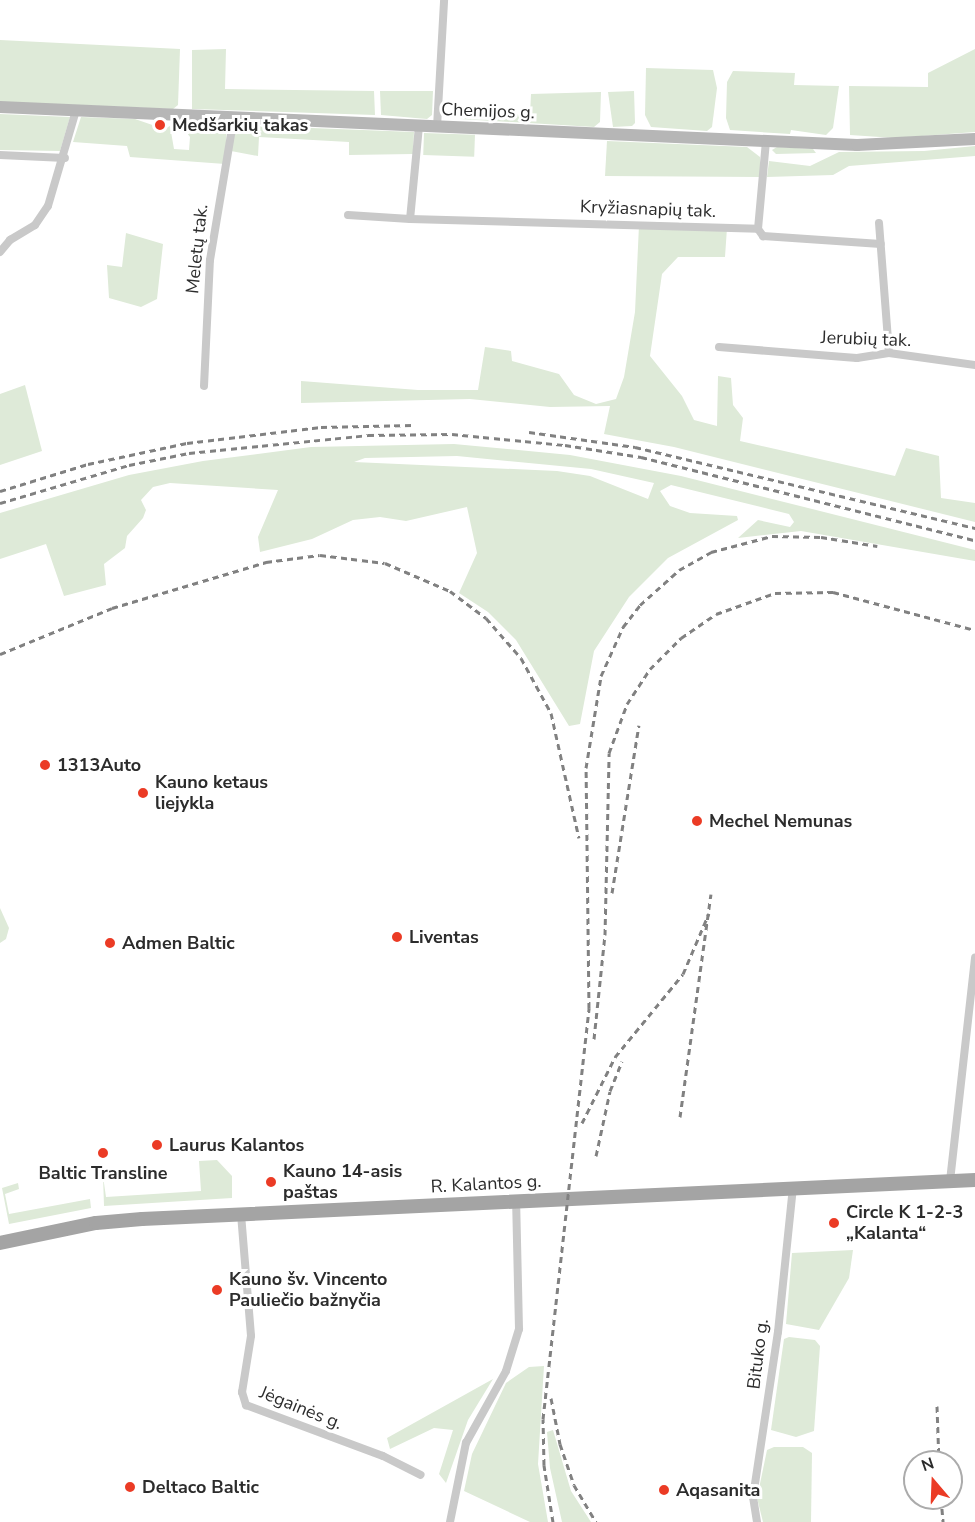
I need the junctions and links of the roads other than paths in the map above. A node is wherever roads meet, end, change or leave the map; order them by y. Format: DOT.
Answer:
graph roads {
  1 [pos="444,0"];
  2 [pos="0,107"];
  3 [pos="76,110"];
  4 [pos="234,117"];
  5 [pos="419,126"];
  6 [pos="436,126"];
  7 [pos="975,139"];
  8 [pos="766,141"];
  9 [pos="0,155"];
  10 [pos="65,158"];
  11 [pos="348,215"];
  12 [pos="410,219"];
  13 [pos="879,223"];
  14 [pos="758,229"];
  15 [pos="881,244"];
  16 [pos="1,247"];
  17 [pos="719,347"];
  18 [pos="890,353"];
  19 [pos="975,365"];
  20 [pos="204,386"];
  21 [pos="975,957"];
  22 [pos="975,1180"];
  23 [pos="950,1181"];
  24 [pos="793,1188"];
  25 [pos="516,1201"];
  26 [pos="241,1214"];
  27 [pos="0,1243"];
  28 [pos="421,1474"];
  29 [pos="450,1522"];
  30 [pos="757,1522"];
  1 -- 6 [label="street"];
  2 -- 3 [label="main road, Chemijos g."];
  3 -- 4 [label="main road, Chemijos g."];
  3 -- 10 [label="street"];
  4 -- 5 [label="main road, Chemijos g."];
  4 -- 20 [label="street, Meletų tak."];
  5 -- 6 [label="main road, Chemijos g."];
  5 -- 12 [label="street"];
  6 -- 8 [label="main road, Chemijos g."];
  7 -- 8 [label="main road, Chemijos g."];
  8 -- 14 [label="street"];
  9 -- 10 [label="street"];
  10 -- 16 [label="street"];
  11 -- 12 [label="street, Kryžiasnapių tak."];
  12 -- 14 [label="street, Kryžiasnapių tak."];
  13 -- 15 [label="street"];
  14 -- 15 [label="street, Kryžiasnapių tak."];
  15 -- 18 [label="street"];
  17 -- 18 [label="street, Jerubių tak."];
  18 -- 19 [label="street, Jerubių tak."];
  21 -- 23 [label="street"];
  22 -- 23 [label="main road, R. Kalantos g."];
  23 -- 24 [label="main road, R. Kalantos g."];
  24 -- 25 [label="main road, R. Kalantos g."];
  24 -- 30 [label="street, Bituko g."];
  25 -- 26 [label="main road, R. Kalantos g."];
  25 -- 29 [label="street"];
  26 -- 27 [label="main road, R. Kalantos g."];
  26 -- 28 [label="street, Jėgainės g."];
}
